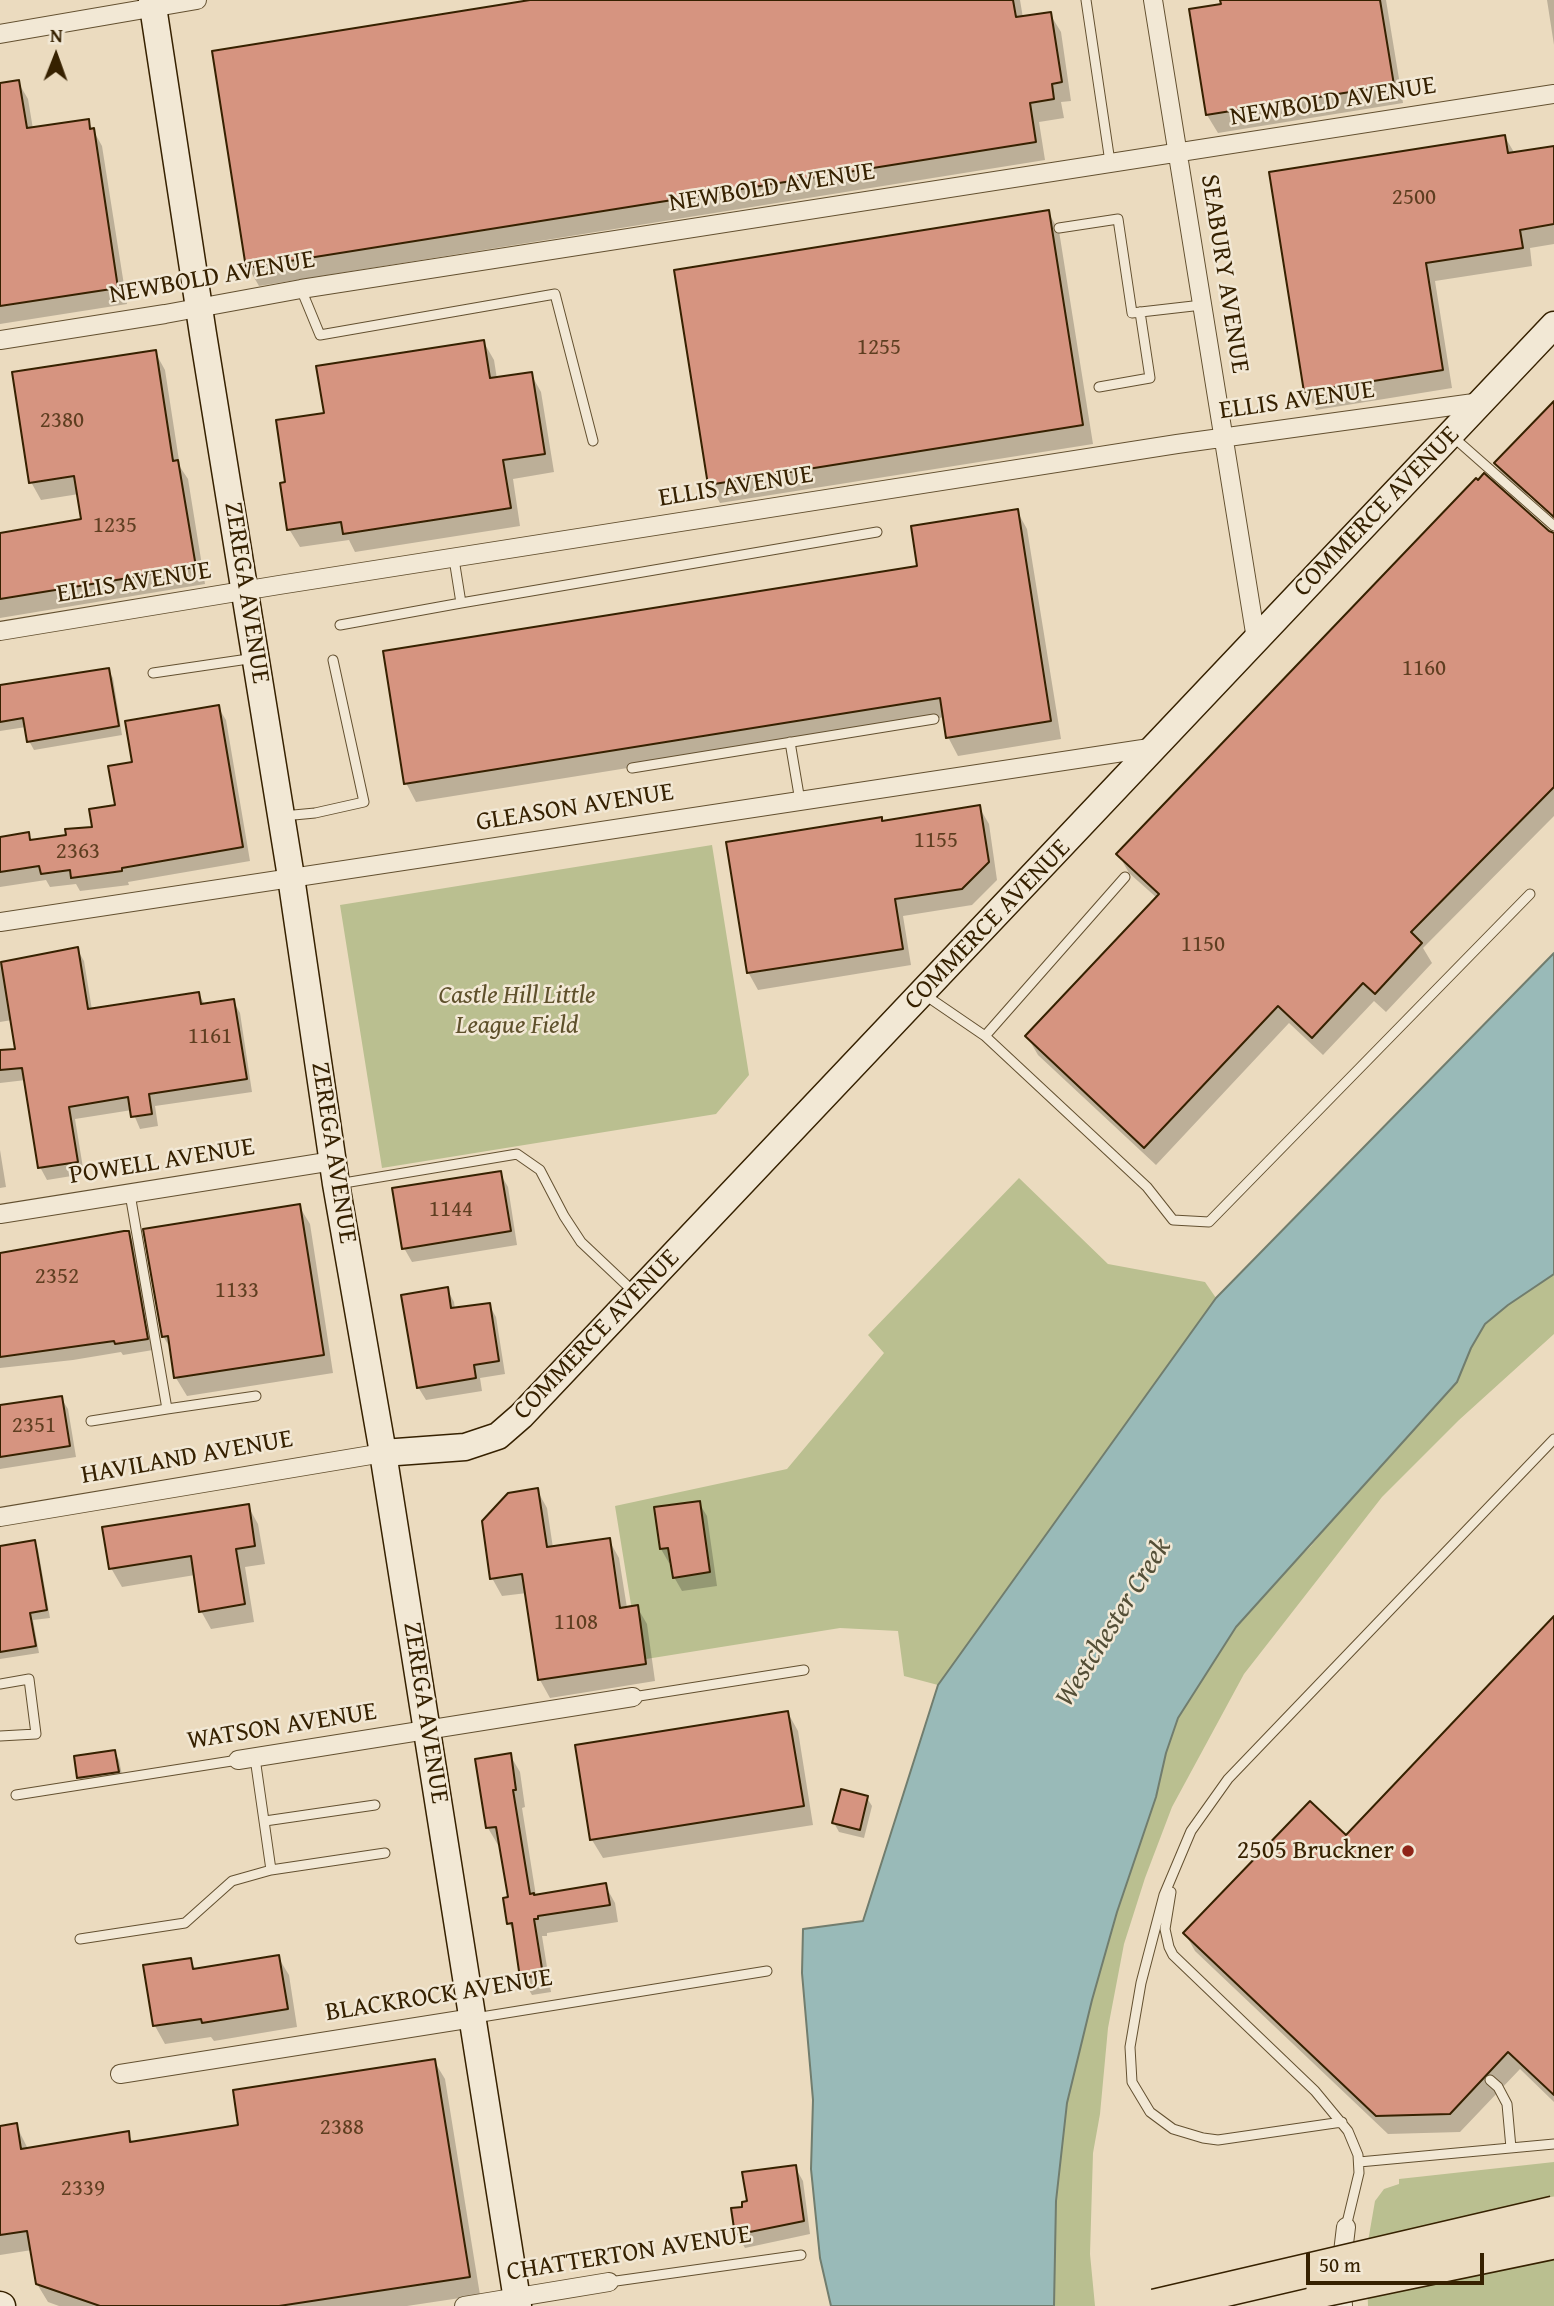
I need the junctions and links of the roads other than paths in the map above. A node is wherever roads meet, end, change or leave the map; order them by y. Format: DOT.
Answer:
graph roads {
  1 [pos="197,0"];
  2 [pos="1086,0"];
  3 [pos="1153,0"];
  4 [pos="152,4"];
  5 [pos="0,34"];
  6 [pos="1554,94"];
  7 [pos="1178,153"];
  8 [pos="1110,162"];
  9 [pos="1059,228"];
  10 [pos="301,289"];
  11 [pos="1202,305"];
  12 [pos="200,307"];
  13 [pos="1140,312"];
  14 [pos="1554,325"];
  15 [pos="0,340"];
  16 [pos="1099,387"];
  17 [pos="1481,402"];
  18 [pos="1450,435"];
  19 [pos="1223,437"];
  20 [pos="593,441"];
  21 [pos="1554,526"];
  22 [pos="877,532"];
  23 [pos="454,559"];
  24 [pos="246,592"];
  25 [pos="461,603"];
  26 [pos="340,625"];
  27 [pos="0,631"];
  28 [pos="1256,639"];
  29 [pos="256,657"];
  30 [pos="333,660"];
  31 [pos="153,673"];
  32 [pos="934,719"];
  33 [pos="790,742"];
  34 [pos="1157,747"];
  35 [pos="632,768"];
  36 [pos="800,801"];
  37 [pos="281,816"];
  38 [pos="291,877"];
  39 [pos="1125,877"];
  40 [pos="1530,894"];
  41 [pos="0,922"];
  42 [pos="923,993"];
  43 [pos="985,1037"];
  44 [pos="335,1173"];
  45 [pos="130,1194"];
  46 [pos="0,1214"];
  47 [pos="637,1295"];
  48 [pos="256,1396"];
  49 [pos="167,1409"];
  50 [pos="90,1421"];
  51 [pos="1554,1439"];
  52 [pos="1554,1444"];
  53 [pos="383,1452"];
  54 [pos="0,1517"];
  55 [pos="804,1670"];
  56 [pos="0,1684"];
  57 [pos="633,1697"];
  58 [pos="428,1730"];
  59 [pos="0,1737"];
  60 [pos="246,1759"];
  61 [pos="16,1795"];
  62 [pos="375,1805"];
  63 [pos="265,1821"];
  64 [pos="384,1853"];
  65 [pos="271,1870"];
  66 [pos="80,1940"];
  67 [pos="766,1971"];
  68 [pos="472,2018"];
  69 [pos="120,2074"];
  70 [pos="1489,2080"];
  71 [pos="1342,2122"];
  72 [pos="1554,2144"];
  73 [pos="1511,2148"];
  74 [pos="1359,2162"];
  75 [pos="1554,2213"];
  76 [pos="1346,2227"];
  77 [pos="1554,2242"];
  78 [pos="801,2255"];
  79 [pos="609,2282"];
  80 [pos="518,2302"];
  81 [pos="464,2306"];
  82 [pos="1155,2306"];
  83 [pos="1244,2306"];
  84 [pos="1343,2306"];
  1 -- 4 [label="street"];
  2 -- 8 [label="lane"];
  3 -- 7 [label="street, SEABURY AVENUE"];
  4 -- 5 [label="street"];
  4 -- 12 [label="main road, ZEREGA AVENUE"];
  6 -- 7 [label="street, NEWBOLD AVENUE"];
  7 -- 8 [label="street, NEWBOLD AVENUE"];
  7 -- 11 [label="street, SEABURY AVENUE"];
  8 -- 10 [label="street, NEWBOLD AVENUE"];
  9 -- 13 [label="lane"];
  10 -- 12 [label="street, NEWBOLD AVENUE"];
  10 -- 20 [label="lane"];
  11 -- 13 [label="lane"];
  11 -- 19 [label="street, SEABURY AVENUE"];
  12 -- 15 [label="street, NEWBOLD AVENUE"];
  12 -- 24 [label="main road, ZEREGA AVENUE"];
  13 -- 16 [label="lane"];
  14 -- 17 [label="main road, COMMERCE AVENUE"];
  17 -- 18 [label="main road, COMMERCE AVENUE"];
  17 -- 19 [label="street, ELLIS AVENUE"];
  18 -- 21 [label="lane"];
  18 -- 28 [label="main road, COMMERCE AVENUE"];
  19 -- 23 [label="street, ELLIS AVENUE"];
  19 -- 28 [label="street, SEABURY AVENUE"];
  22 -- 25 [label="lane"];
  23 -- 24 [label="street, ELLIS AVENUE"];
  23 -- 25 [label="lane"];
  24 -- 27 [label="street, ELLIS AVENUE"];
  24 -- 29 [label="main road, ZEREGA AVENUE"];
  25 -- 26 [label="lane"];
  28 -- 34 [label="main road, COMMERCE AVENUE"];
  29 -- 31 [label="lane"];
  29 -- 37 [label="main road, ZEREGA AVENUE"];
  30 -- 37 [label="lane"];
  32 -- 33 [label="lane"];
  33 -- 35 [label="lane"];
  33 -- 36 [label="lane"];
  34 -- 36 [label="street, GLEASON AVENUE"];
  34 -- 42 [label="main road, COMMERCE AVENUE"];
  36 -- 38 [label="street, GLEASON AVENUE"];
  37 -- 38 [label="main road, ZEREGA AVENUE"];
  38 -- 41 [label="street, GLEASON AVENUE"];
  38 -- 44 [label="main road, ZEREGA AVENUE"];
  39 -- 43 [label="lane"];
  40 -- 43 [label="lane"];
  42 -- 43 [label="lane"];
  42 -- 47 [label="main road, COMMERCE AVENUE"];
  44 -- 45 [label="street, POWELL AVENUE"];
  44 -- 47 [label="lane"];
  44 -- 53 [label="main road, ZEREGA AVENUE"];
  45 -- 46 [label="street, POWELL AVENUE"];
  45 -- 49 [label="lane"];
  47 -- 53 [label="main road, COMMERCE AVENUE"];
  48 -- 49 [label="lane"];
  49 -- 50 [label="lane"];
  51 -- 71 [label="lane"];
  52 -- 71 [label="lane"];
  53 -- 54 [label="street, HAVILAND AVENUE"];
  53 -- 58 [label="main road, ZEREGA AVENUE"];
  55 -- 57 [label="lane, WATSON AVENUE"];
  56 -- 59 [label="lane"];
  57 -- 58 [label="street, WATSON AVENUE"];
  58 -- 60 [label="street, WATSON AVENUE"];
  58 -- 68 [label="main road, ZEREGA AVENUE"];
  60 -- 61 [label="lane, WATSON AVENUE"];
  60 -- 63 [label="lane"];
  62 -- 63 [label="lane"];
  63 -- 65 [label="lane"];
  64 -- 65 [label="lane"];
  65 -- 66 [label="lane"];
  67 -- 68 [label="lane, BLACKROCK AVENUE"];
  68 -- 69 [label="street, BLACKROCK AVENUE"];
  68 -- 80 [label="main road, ZEREGA AVENUE"];
  70 -- 73 [label="lane"];
  71 -- 74 [label="lane"];
  72 -- 73 [label="lane"];
  73 -- 74 [label="lane"];
  74 -- 76 [label="lane"];
  75 -- 82 [label="highway, bridge"];
  76 -- 84 [label="street"];
  77 -- 83 [label="highway, bridge"];
  78 -- 79 [label="lane, CHATTERTON AVENUE"];
  79 -- 80 [label="street, CHATTERTON AVENUE"];
  80 -- 81 [label="street, CHATTERTON AVENUE"];
}
